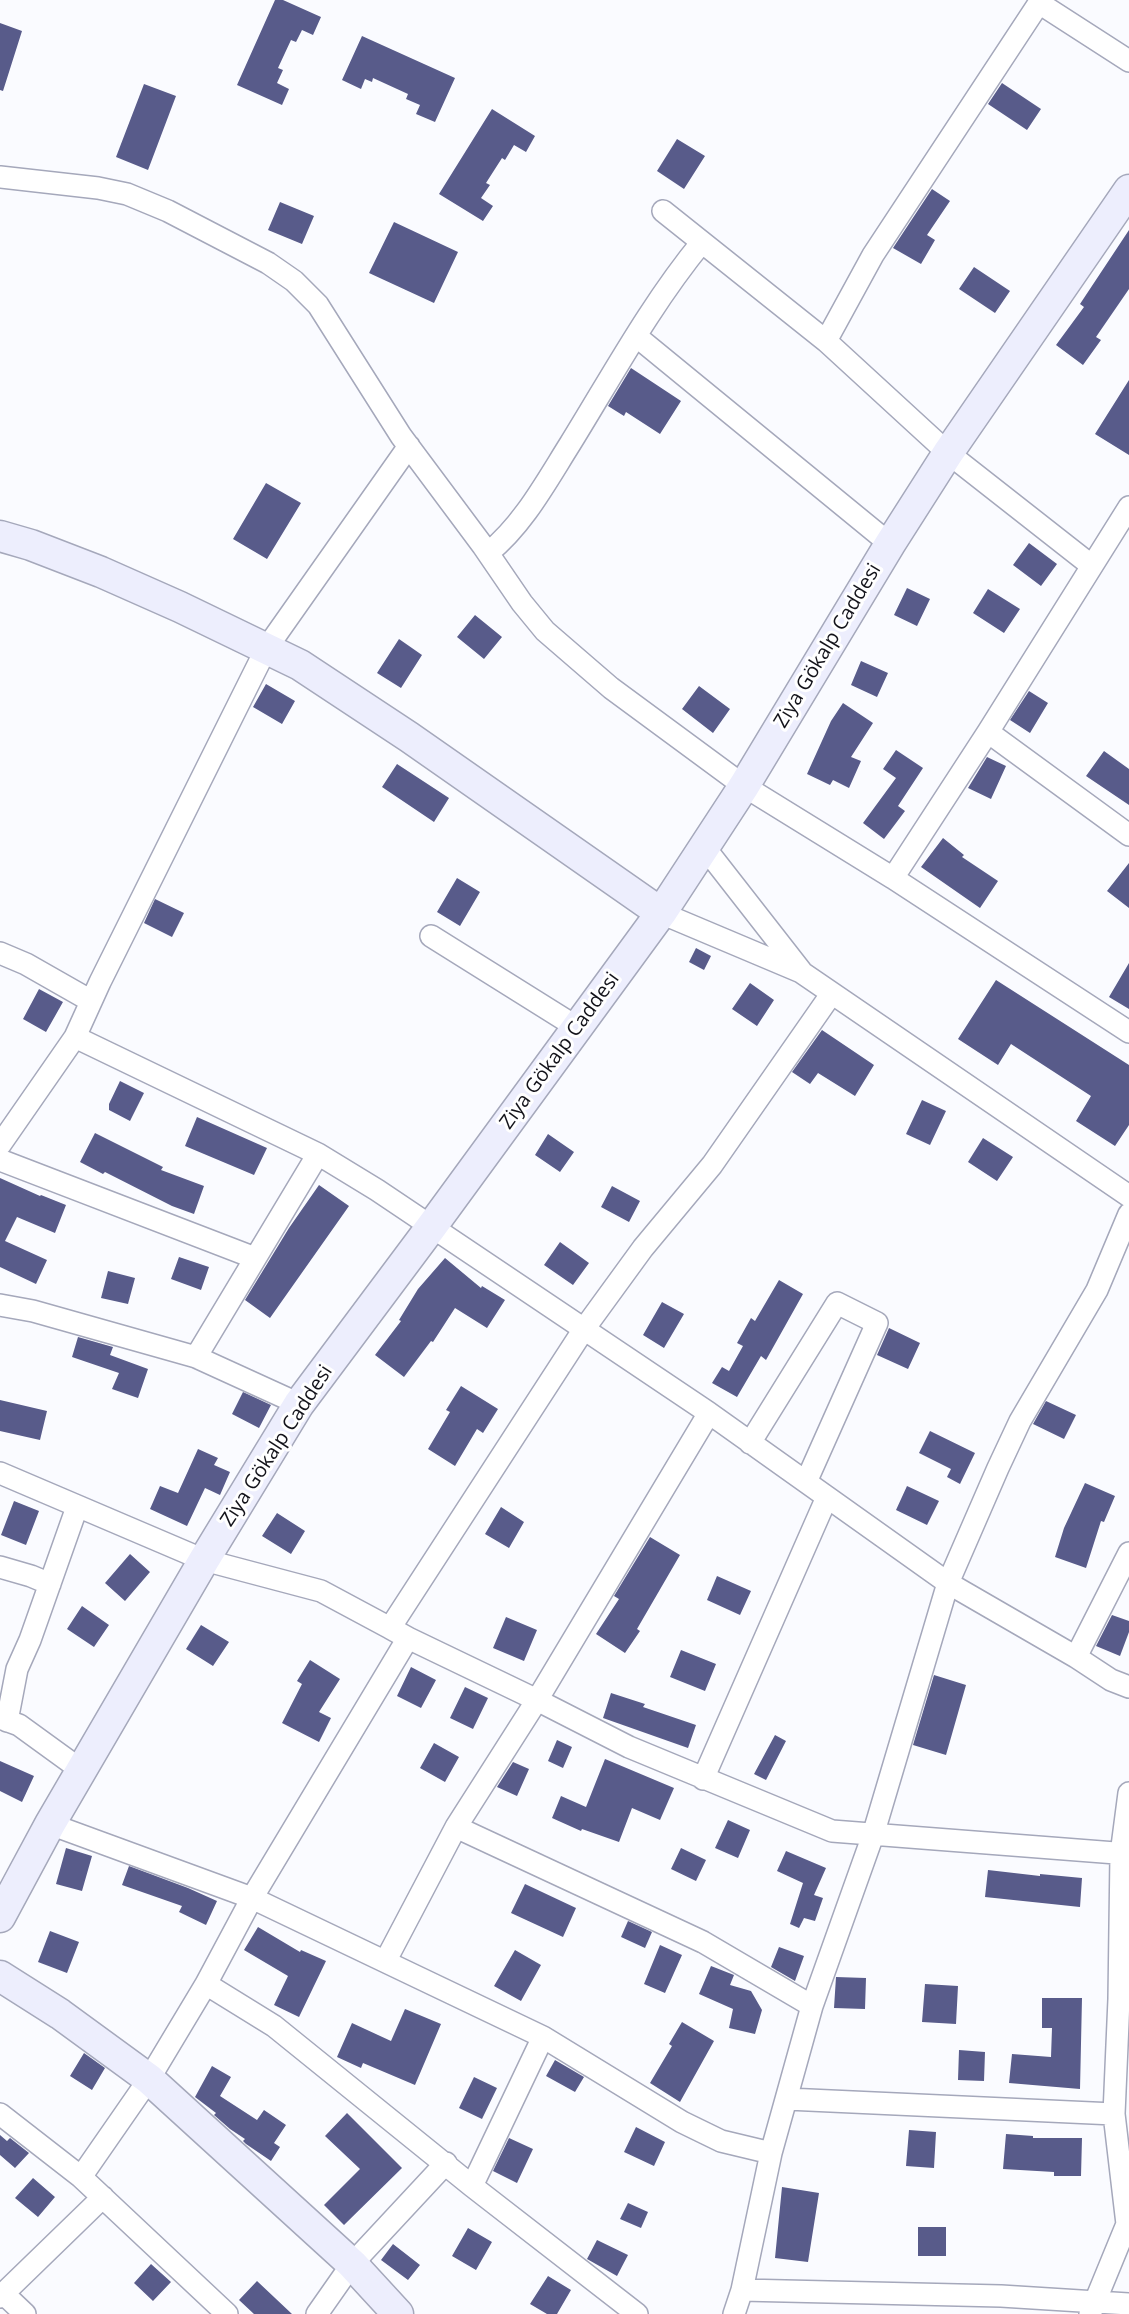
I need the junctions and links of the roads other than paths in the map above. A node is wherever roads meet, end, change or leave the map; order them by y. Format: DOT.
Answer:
graph roads {
  1 [pos="1129,61"];
  2 [pos="0,177"];
  3 [pos="1129,190"];
  4 [pos="663,211"];
  5 [pos="702,242"];
  6 [pos="636,336"];
  7 [pos="826,341"];
  8 [pos="409,446"];
  9 [pos="948,453"];
  10 [pos="1129,507"];
  11 [pos="0,536"];
  12 [pos="890,544"];
  13 [pos="488,553"];
  14 [pos="1092,566"];
  15 [pos="266,649"];
  16 [pos="988,732"];
  17 [pos="744,786"];
  18 [pos="1129,835"];
  19 [pos="705,848"];
  20 [pos="893,878"];
  21 [pos="661,913"];
  22 [pos="431,936"];
  23 [pos="0,953"];
  24 [pos="801,972"];
  25 [pos="832,993"];
  26 [pos="91,1001"];
  27 [pos="578,1028"];
  28 [pos="1129,1032"];
  29 [pos="75,1037"];
  30 [pos="0,1145"];
  31 [pos="318,1154"];
  32 [pos="0,1160"];
  33 [pos="1129,1196"];
  34 [pos="1129,1214"];
  35 [pos="432,1226"];
  36 [pos="255,1258"];
  37 [pos="0,1305"];
  38 [pos="584,1329"];
  39 [pos="196,1357"];
  40 [pos="299,1404"];
  41 [pos="709,1413"];
  42 [pos="750,1443"];
  43 [pos="0,1473"];
  44 [pos="806,1482"];
  45 [pos="827,1497"];
  46 [pos="77,1507"];
  47 [pos="1129,1553"];
  48 [pos="204,1560"];
  49 [pos="0,1567"];
  50 [pos="948,1583"];
  51 [pos="50,1584"];
  52 [pos="399,1633"];
  53 [pos="1076,1657"];
  54 [pos="1129,1687"];
  55 [pos="537,1700"];
  56 [pos="4,1720"];
  57 [pos="81,1770"];
  58 [pos="703,1779"];
  59 [pos="1129,1793"];
  60 [pos="50,1824"];
  61 [pos="456,1827"];
  62 [pos="873,1835"];
  63 [pos="1125,1854"];
  64 [pos="252,1898"];
  65 [pos="0,1917"];
  66 [pos="386,1960"];
  67 [pos="0,1976"];
  68 [pos="206,1984"];
  69 [pos="812,2006"];
  70 [pos="1124,2011"];
  71 [pos="543,2037"];
  72 [pos="149,2079"];
  73 [pos="787,2099"];
  74 [pos="0,2114"];
  75 [pos="1114,2114"];
  76 [pos="771,2153"];
  77 [pos="446,2163"];
  78 [pos="81,2177"];
  79 [pos="472,2186"];
  80 [pos="102,2197"];
  81 [pos="352,2264"];
  82 [pos="742,2290"];
  83 [pos="2,2296"];
  84 [pos="1129,2304"];
  85 [pos="1093,2308"];
  86 [pos="25,2314"];
  87 [pos="227,2314"];
  88 [pos="317,2314"];
  89 [pos="398,2314"];
  90 [pos="637,2314"];
  91 [pos="734,2314"];
  1 -- 7 [label="street"];
  2 -- 8 [label="street"];
  3 -- 9 [label="street, Ziya Gökalp Caddesi"];
  4 -- 5 [label="street"];
  5 -- 6 [label="street"];
  5 -- 7 [label="street"];
  6 -- 12 [label="street"];
  6 -- 13 [label="street"];
  7 -- 9 [label="street"];
  8 -- 13 [label="street"];
  8 -- 15 [label="street"];
  9 -- 12 [label="street, Ziya Gökalp Caddesi"];
  9 -- 14 [label="street"];
  10 -- 14 [label="street"];
  11 -- 15 [label="street"];
  12 -- 17 [label="street, Ziya Gökalp Caddesi"];
  13 -- 17 [label="street"];
  14 -- 16 [label="street"];
  15 -- 21 [label="street"];
  15 -- 26 [label="street"];
  16 -- 18 [label="street"];
  16 -- 20 [label="street"];
  17 -- 19 [label="street, Ziya Gökalp Caddesi"];
  17 -- 20 [label="street"];
  19 -- 21 [label="street, Ziya Gökalp Caddesi"];
  19 -- 24 [label="street"];
  20 -- 28 [label="street"];
  21 -- 24 [label="street"];
  21 -- 27 [label="street, Ziya Gökalp Caddesi"];
  22 -- 27 [label="street"];
  23 -- 26 [label="street"];
  24 -- 25 [label="street"];
  25 -- 33 [label="street"];
  25 -- 38 [label="street"];
  26 -- 29 [label="street"];
  27 -- 35 [label="street, Ziya Gökalp Caddesi"];
  29 -- 30 [label="street"];
  29 -- 31 [label="street"];
  31 -- 35 [label="street"];
  31 -- 36 [label="street"];
  32 -- 36 [label="street"];
  34 -- 50 [label="street"];
  35 -- 38 [label="street"];
  35 -- 40 [label="street, Ziya Gökalp Caddesi"];
  36 -- 39 [label="street"];
  37 -- 39 [label="street"];
  38 -- 41 [label="street"];
  38 -- 52 [label="street"];
  39 -- 40 [label="street"];
  40 -- 48 [label="street, Ziya Gökalp Caddesi"];
  41 -- 42 [label="street"];
  41 -- 55 [label="street"];
  42 -- 44 [label="street"];
  42 -- 44 [label="street"];
  43 -- 46 [label="street"];
  44 -- 45 [label="street"];
  45 -- 50 [label="street"];
  45 -- 58 [label="street"];
  46 -- 48 [label="street"];
  46 -- 51 [label="street"];
  47 -- 53 [label="street"];
  48 -- 52 [label="street"];
  48 -- 57 [label="street, Ziya Gökalp Caddesi"];
  49 -- 51 [label="street"];
  50 -- 53 [label="street"];
  50 -- 62 [label="street"];
  51 -- 56 [label="street"];
  52 -- 55 [label="street"];
  52 -- 64 [label="street"];
  53 -- 54 [label="street"];
  55 -- 58 [label="street"];
  55 -- 61 [label="street"];
  56 -- 57 [label="street"];
  57 -- 60 [label="street, Ziya Gökalp Caddesi"];
  58 -- 62 [label="street"];
  59 -- 63 [label="street"];
  60 -- 64 [label="street"];
  60 -- 65 [label="street, Ziya Gökalp Caddesi"];
  61 -- 66 [label="street"];
  61 -- 69 [label="street"];
  62 -- 63 [label="street"];
  62 -- 69 [label="street"];
  63 -- 70 [label="street"];
  64 -- 66 [label="street"];
  64 -- 68 [label="street"];
  66 -- 71 [label="street"];
  67 -- 72 [label="street"];
  68 -- 72 [label="street"];
  68 -- 77 [label="street"];
  69 -- 73 [label="street"];
  70 -- 75 [label="street"];
  71 -- 76 [label="street"];
  71 -- 79 [label="street"];
  72 -- 78 [label="street"];
  72 -- 81 [label="street"];
  73 -- 75 [label="street"];
  73 -- 76 [label="street"];
  74 -- 78 [label="street"];
  75 -- 85 [label="street"];
  76 -- 82 [label="street"];
  77 -- 79 [label="street"];
  77 -- 81 [label="street"];
  78 -- 80 [label="street"];
  79 -- 90 [label="street"];
  80 -- 83 [label="street"];
  80 -- 87 [label="street"];
  81 -- 88 [label="street"];
  81 -- 89 [label="street"];
  82 -- 85 [label="street"];
  82 -- 91 [label="street"];
  83 -- 86 [label="street"];
  84 -- 85 [label="street"];
}
